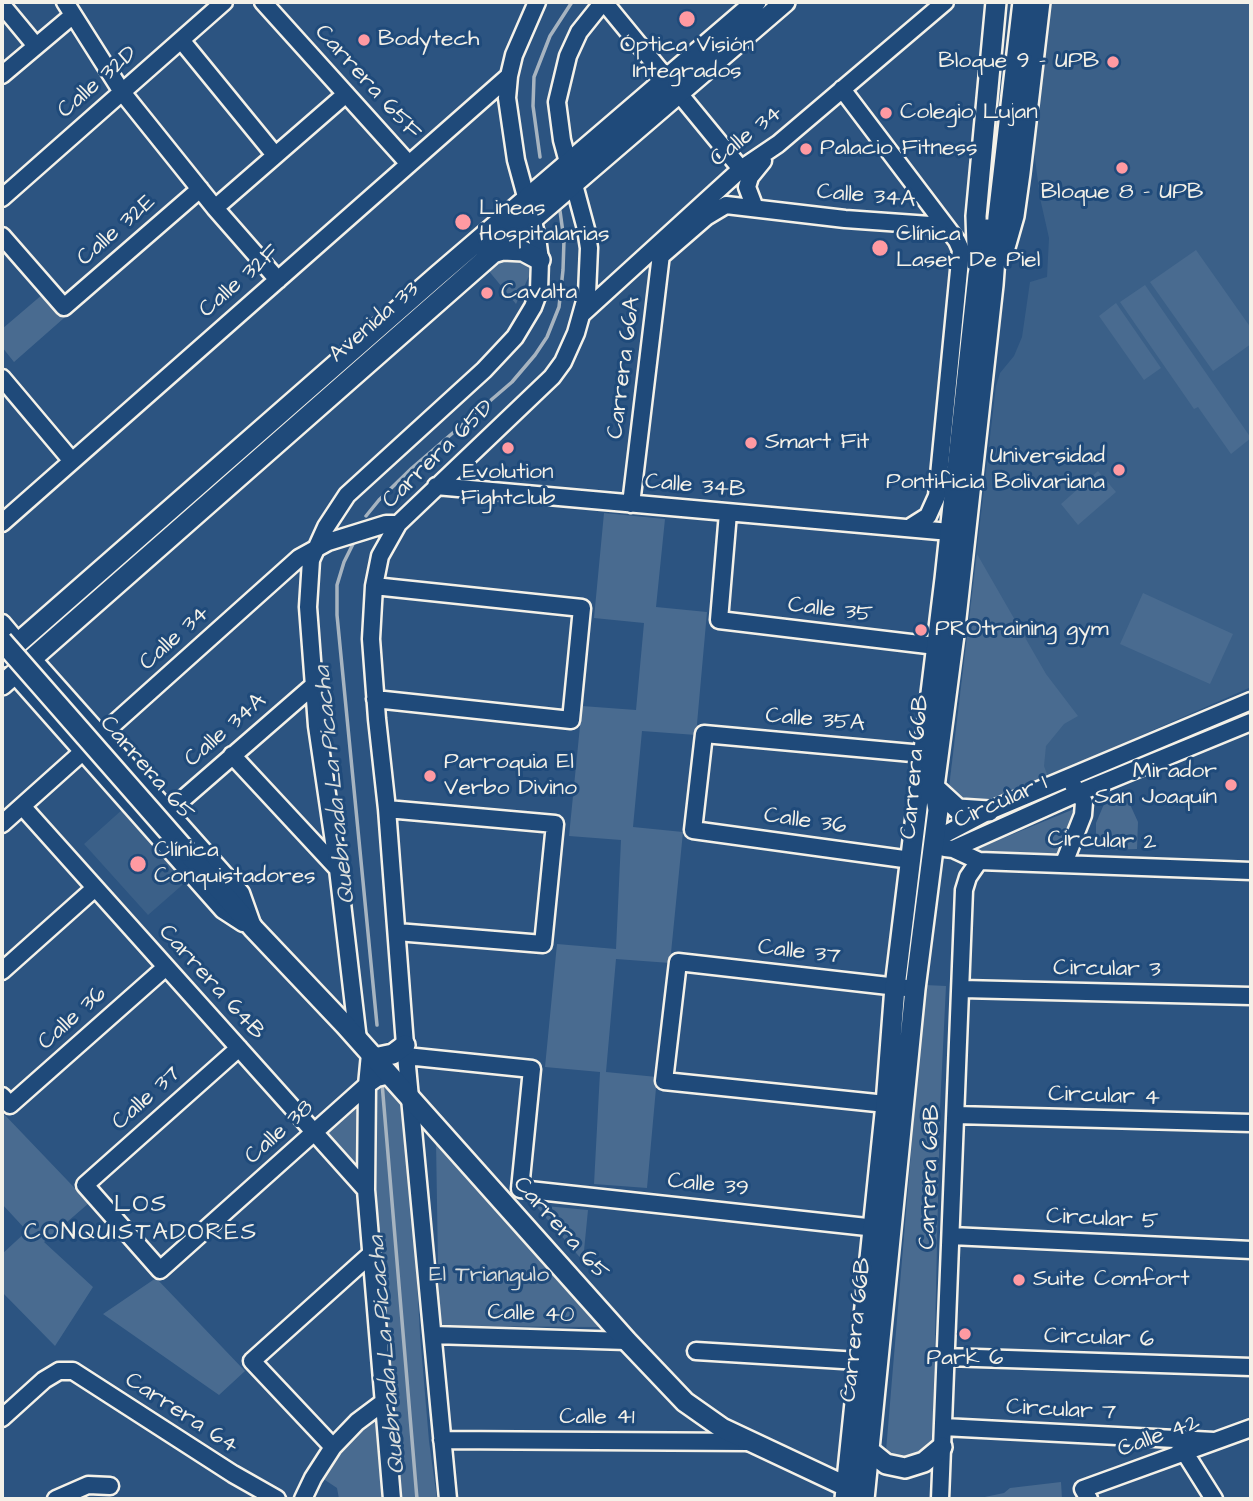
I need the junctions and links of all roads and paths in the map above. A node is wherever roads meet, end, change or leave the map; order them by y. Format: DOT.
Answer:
graph roads {
  1 [pos="224,2"];
  2 [pos="263,2"];
  3 [pos="537,2"];
  4 [pos="603,2"];
  5 [pos="756,2"];
  6 [pos="785,2"];
  7 [pos="945,2"];
  8 [pos="996,2"];
  9 [pos="1010,2"];
  10 [pos="1035,2"];
  11 [pos="2,5"];
  12 [pos="69,9"];
  13 [pos="181,40"];
  14 [pos="36,46"];
  15 [pos="2,75"];
  16 [pos="509,76"];
  17 [pos="672,86"];
  18 [pos="842,89"];
  19 [pos="122,92"];
  20 [pos="346,94"];
  21 [pos="778,144"];
  22 [pos="275,155"];
  23 [pos="1000,157"];
  24 [pos="568,163"];
  25 [pos="409,164"];
  26 [pos="741,170"];
  27 [pos="574,183"];
  28 [pos="200,189"];
  29 [pos="2,198"];
  30 [pos="527,199"];
  31 [pos="215,208"];
  32 [pos="755,208"];
  33 [pos="976,216"];
  34 [pos="532,219"];
  35 [pos="944,226"];
  36 [pos="2,236"];
  37 [pos="663,238"];
  38 [pos="961,250"];
  39 [pos="493,253"];
  40 [pos="661,256"];
  41 [pos="540,260"];
  42 [pos="278,280"];
  43 [pos="986,280"];
  44 [pos="582,314"];
  45 [pos="2,378"];
  46 [pos="72,461"];
  47 [pos="940,477"];
  48 [pos="436,486"];
  49 [pos="953,500"];
  50 [pos="631,504"];
  51 [pos="335,512"];
  52 [pos="728,513"];
  53 [pos="2,523"];
  54 [pos="398,524"];
  55 [pos="909,528"];
  56 [pos="950,532"];
  57 [pos="344,537"];
  58 [pos="317,547"];
  59 [pos="286,570"];
  60 [pos="309,572"];
  61 [pos="374,586"];
  62 [pos="2,623"];
  63 [pos="10,641"];
  64 [pos="936,646"];
  65 [pos="2,657"];
  66 [pos="32,658"];
  67 [pos="8,679"];
  68 [pos="314,685"];
  69 [pos="375,699"];
  70 [pos="1251,701"];
  71 [pos="1251,722"];
  72 [pos="101,735"];
  73 [pos="83,751"];
  74 [pos="923,754"];
  75 [pos="232,755"];
  76 [pos="1068,777"];
  77 [pos="934,787"];
  78 [pos="1078,793"];
  79 [pos="22,806"];
  80 [pos="387,809"];
  81 [pos="916,811"];
  82 [pos="989,811"];
  83 [pos="168,812"];
  84 [pos="2,824"];
  85 [pos="693,830"];
  86 [pos="946,846"];
  87 [pos="911,860"];
  88 [pos="979,861"];
  89 [pos="1064,863"];
  90 [pos="338,869"];
  91 [pos="1251,871"];
  92 [pos="95,888"];
  93 [pos="254,929"];
  94 [pos="397,932"];
  95 [pos="166,967"];
  96 [pos="2,971"];
  97 [pos="895,987"];
  98 [pos="915,989"];
  99 [pos="962,989"];
  100 [pos="1251,996"];
  101 [pos="239,1048"];
  102 [pos="405,1050"];
  103 [pos="367,1051"];
  104 [pos="390,1075"];
  105 [pos="367,1085"];
  106 [pos="411,1100"];
  107 [pos="6,1101"];
  108 [pos="886,1104"];
  109 [pos="956,1115"];
  110 [pos="1251,1124"];
  111 [pos="314,1132"];
  112 [pos="366,1190"];
  113 [pos="881,1229"];
  114 [pos="951,1236"];
  115 [pos="1251,1250"];
  116 [pos="371,1254"];
  117 [pos="160,1269"];
  118 [pos="433,1335"];
  119 [pos="627,1341"];
  120 [pos="696,1352"];
  121 [pos="946,1357"];
  122 [pos="859,1361"];
  123 [pos="1251,1367"];
  124 [pos="385,1401"];
  125 [pos="2,1418"];
  126 [pos="943,1427"];
  127 [pos="1251,1428"];
  128 [pos="442,1440"];
  129 [pos="751,1442"];
  130 [pos="1181,1446"];
  131 [pos="334,1447"];
  132 [pos="942,1447"];
  133 [pos="870,1451"];
  134 [pos="110,1486"];
  135 [pos="1086,1494"];
  136 [pos="859,1496"];
  137 [pos="55,1499"];
  138 [pos="277,1499"];
  139 [pos="303,1499"];
  140 [pos="392,1499"];
  141 [pos="448,1499"];
  142 [pos="940,1499"];
  143 [pos="1214,1499"];
  1 -- 13 [label="street, Calle 32D"];
  2 -- 20 [label="street, Carrera 65F"];
  3 -- 16 [label="street, Carrera 65D"];
  4 -- 17 [label="street"];
  4 -- 24 [label="street, Carrera 65D"];
  5 -- 17 [label="main road, Avenida 33"];
  6 -- 17 [label="main road, Avenida 33"];
  7 -- 18 [label="street, Calle 34"];
  8 -- 33 [label="main road"];
  9 -- 23 [label="main road, Carrera 66B"];
  10 -- 23 [label="main road, Carrera 66B"];
  10 -- 43 [label="main road"];
  11 -- 14 [label="street"];
  12 -- 14 [label="street"];
  12 -- 19 [label="street"];
  13 -- 19 [label="street, Calle 32D"];
  13 -- 22 [label="street"];
  14 -- 15 [label="street"];
  16 -- 25 [label="street, Calle 32F"];
  16 -- 30 [label="street, Carrera 65D"];
  17 -- 24 [label="main road, Avenida 33"];
  17 -- 26 [label="street"];
  17 -- 27 [label="main road, Avenida 33"];
  18 -- 21 [label="street, Calle 34"];
  18 -- 35 [label="street"];
  19 -- 28 [label="street"];
  19 -- 29 [label="street, Calle 32D"];
  20 -- 22 [label="street"];
  20 -- 25 [label="street, Carrera 65F"];
  21 -- 26 [label="street, Calle 34"];
  21 -- 32 [label="street"];
  22 -- 31 [label="street"];
  23 -- 43 [label="main road, Carrera 66B"];
  24 -- 27 [label="street, Carrera 65D"];
  24 -- 30 [label="main road, Avenida 33"];
  25 -- 42 [label="street, Calle 32F"];
  26 -- 37 [label="street, Calle 34"];
  27 -- 34 [label="main road, Avenida 33"];
  27 -- 44 [label="street, Carrera 65D"];
  28 -- 31 [label="street"];
  28 -- 36 [label="street, Calle 32E"];
  30 -- 34 [label="street, Carrera 65D"];
  30 -- 63 [label="main road, Avenida 33"];
  31 -- 42 [label="street"];
  32 -- 35 [label="street, Calle 34A"];
  32 -- 40 [label="street, Calle 34A"];
  33 -- 38 [label="main road"];
  33 -- 43 [label="main road"];
  34 -- 39 [label="main road, Avenida 33"];
  34 -- 41 [label="street, Carrera 65D"];
  35 -- 38 [label="street, Calle 34A"];
  37 -- 40 [label="street, Carrera 66A"];
  37 -- 44 [label="street, Calle 34"];
  38 -- 47 [label="street"];
  39 -- 41 [label="main road"];
  39 -- 66 [label="main road, Avenida 33"];
  40 -- 50 [label="street, Carrera 66A"];
  41 -- 51 [label="street, Carrera 65D"];
  42 -- 46 [label="street, Calle 32F"];
  43 -- 49 [label="main road, Carrera 66B"];
  43 -- 77 [label="main road, Carrera 66B"];
  44 -- 48 [label="street, Carrera 65D"];
  45 -- 46 [label="street"];
  46 -- 53 [label="street, Calle 32F"];
  47 -- 49 [label="main road"];
  47 -- 55 [label="street"];
  48 -- 50 [label="street, Calle 34B"];
  48 -- 54 [label="street, Carrera 65D"];
  49 -- 56 [label="main road, Carrera 66B"];
  50 -- 52 [label="street, Calle 34B"];
  51 -- 57 [label="street"];
  51 -- 58 [label="street, Carrera 65D"];
  52 -- 55 [label="street, Calle 34B"];
  52 -- 64 [label="street, Calle 35"];
  54 -- 57 [label="street, Calle 34"];
  54 -- 61 [label="street, Carrera 65D"];
  55 -- 56 [label="street, Calle 34B"];
  56 -- 64 [label="main road, Carrera 66B"];
  57 -- 58 [label="street, Calle 34"];
  58 -- 59 [label="street, Calle 34"];
  58 -- 60 [label="street, Carrera 65D"];
  59 -- 60 [label="street"];
  59 -- 72 [label="street, Calle 34"];
  60 -- 68 [label="street, Carrera 65D"];
  61 -- 69 [label="street, Carrera 65D"];
  61 -- 69 [label="street"];
  62 -- 63 [label="street, Carrera 65"];
  63 -- 65 [label="main road, Avenida 33"];
  63 -- 93 [label="main road, Carrera 65, bridge"];
  64 -- 74 [label="main road, Carrera 66B"];
  66 -- 67 [label="main road, Avenida 33"];
  66 -- 72 [label="street, Carrera 65"];
  67 -- 73 [label="street, Carrera 65"];
  68 -- 75 [label="street, Calle 34A"];
  68 -- 90 [label="street, Carrera 65D"];
  69 -- 80 [label="street, Carrera 65D"];
  70 -- 76 [label="street, Circular 1"];
  71 -- 78 [label="street, Circular 1"];
  72 -- 73 [label="street, Calle 34"];
  72 -- 83 [label="street, Carrera 65"];
  73 -- 79 [label="street, Calle 34"];
  73 -- 93 [label="street, Carrera 65"];
  74 -- 81 [label="main road, Carrera 66B"];
  74 -- 85 [label="street, Calle 35A"];
  75 -- 83 [label="street, Calle 34A"];
  75 -- 90 [label="street"];
  76 -- 78 [label="street"];
  76 -- 82 [label="street, Circular 1"];
  77 -- 82 [label="main road"];
  77 -- 86 [label="main road, Carrera 66B"];
  78 -- 86 [label="street, Circular 1"];
  78 -- 89 [label="street"];
  79 -- 84 [label="street, Calle 34"];
  79 -- 92 [label="street, Carrera 64B"];
  80 -- 94 [label="street, Carrera 65D"];
  80 -- 94 [label="street"];
  81 -- 86 [label="main road"];
  81 -- 87 [label="main road, Carrera 66B"];
  82 -- 86 [label="street, Circular 1"];
  83 -- 93 [label="street, Carrera 65"];
  85 -- 87 [label="street, Calle 36"];
  86 -- 87 [label="main road"];
  86 -- 88 [label="street, Circular 2"];
  86 -- 98 [label="main road, Carrera 66B"];
  87 -- 97 [label="main road, Carrera 66B"];
  88 -- 89 [label="street, Circular 2"];
  88 -- 99 [label="street, Carrera 68B"];
  89 -- 91 [label="street, Circular 2"];
  90 -- 103 [label="street, Carrera 65D"];
  92 -- 95 [label="street, Carrera 64B"];
  92 -- 96 [label="street"];
  93 -- 103 [label="main road, Carrera 65"];
  94 -- 102 [label="street, Carrera 65D"];
  95 -- 101 [label="street, Carrera 64B"];
  95 -- 107 [label="street, Calle 36"];
  97 -- 98 [label="street, Calle 37"];
  97 -- 108 [label="main road, Carrera 66B"];
  97 -- 108 [label="street, Calle 37"];
  98 -- 113 [label="main road, Carrera 66B"];
  99 -- 100 [label="street, Circular 3"];
  99 -- 109 [label="street, Carrera 68B"];
  101 -- 111 [label="street, Carrera 64B"];
  101 -- 117 [label="street, Calle 37"];
  102 -- 103 [label="main road"];
  102 -- 106 [label="street, Carrera 65D"];
  102 -- 113 [label="street, Calle 39"];
  103 -- 104 [label="main road, Carrera 65"];
  103 -- 105 [label="street"];
  104 -- 105 [label="street, Calle 38"];
  104 -- 106 [label="main road, Carrera 65"];
  105 -- 111 [label="street, Calle 38"];
  105 -- 112 [label="street"];
  106 -- 118 [label="street"];
  106 -- 119 [label="main road, Carrera 65"];
  108 -- 113 [label="main road, Carrera 66B"];
  109 -- 110 [label="street, Circular 4"];
  109 -- 114 [label="street, Carrera 68B"];
  111 -- 112 [label="street, Carrera 64B"];
  111 -- 117 [label="street, Calle 38"];
  112 -- 116 [label="street"];
  113 -- 122 [label="main road, Carrera 66B"];
  113 -- 133 [label="main road, Carrera 66B"];
  114 -- 115 [label="street, Circular 5"];
  114 -- 121 [label="street, Carrera 68B"];
  116 -- 124 [label="street"];
  116 -- 131 [label="street"];
  118 -- 119 [label="street, Calle 40"];
  118 -- 128 [label="street"];
  119 -- 129 [label="main road, Carrera 65"];
  120 -- 122 [label="street"];
  121 -- 123 [label="street, Circular 6"];
  121 -- 126 [label="street, Carrera 68B"];
  122 -- 136 [label="main road, Carrera 66B"];
  124 -- 131 [label="street"];
  124 -- 140 [label="street"];
  125 -- 138 [label="street, Carrera 64"];
  126 -- 130 [label="street, Circular 7"];
  126 -- 132 [label="street, Carrera 68B"];
  127 -- 130 [label="street, Calle 42"];
  128 -- 129 [label="street, Calle 41"];
  128 -- 141 [label="street"];
  129 -- 136 [label="main road, Carrera 65"];
  130 -- 135 [label="street, Calle 42"];
  130 -- 143 [label="street"];
  131 -- 139 [label="street"];
  132 -- 133 [label="main road"];
  132 -- 142 [label="street, Carrera 68B"];
  133 -- 136 [label="main road, Carrera 66B"];
  134 -- 137 [label="street"];
}
